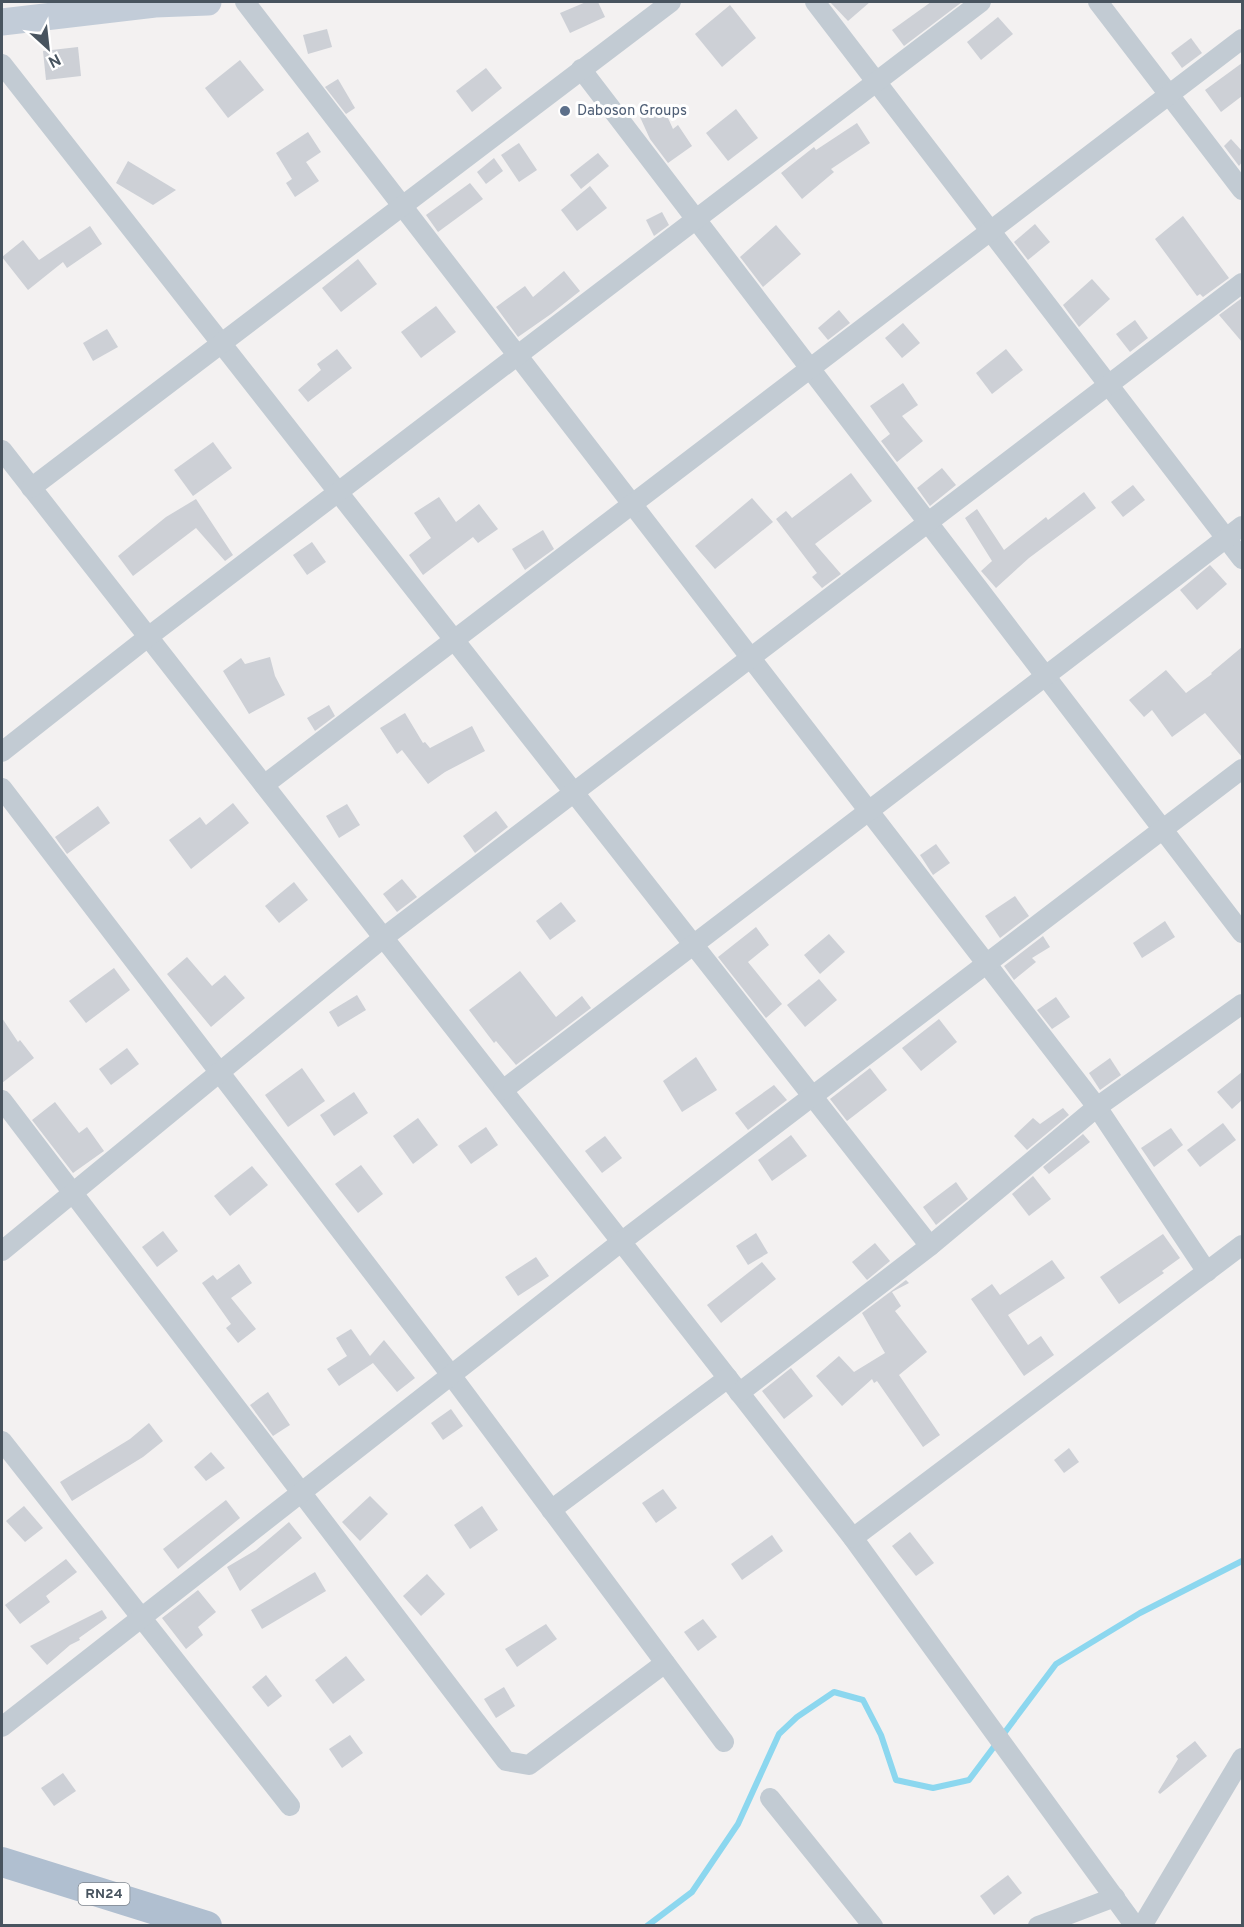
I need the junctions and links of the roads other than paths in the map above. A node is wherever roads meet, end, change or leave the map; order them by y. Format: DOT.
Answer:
graph roads {
  1 [pos="208,2"];
  2 [pos="245,2"];
  3 [pos="670,2"];
  4 [pos="815,2"];
  5 [pos="981,2"];
  6 [pos="1098,2"];
  7 [pos="155,3"];
  8 [pos="2,22"];
  9 [pos="1242,39"];
  10 [pos="2,64"];
  11 [pos="581,69"];
  12 [pos="876,81"];
  13 [pos="1170,95"];
  14 [pos="1242,190"];
  15 [pos="402,205"];
  16 [pos="695,219"];
  17 [pos="991,231"];
  18 [pos="1242,283"];
  19 [pos="221,343"];
  20 [pos="518,355"];
  21 [pos="810,369"];
  22 [pos="1109,384"];
  23 [pos="2,450"];
  24 [pos="31,488"];
  25 [pos="338,492"];
  26 [pos="633,504"];
  27 [pos="928,522"];
  28 [pos="1242,526"];
  29 [pos="1226,538"];
  30 [pos="1242,559"];
  31 [pos="148,637"];
  32 [pos="454,640"];
  33 [pos="751,657"];
  34 [pos="1045,676"];
  35 [pos="2,752"];
  36 [pos="1242,769"];
  37 [pos="264,785"];
  38 [pos="2,788"];
  39 [pos="573,793"];
  40 [pos="869,810"];
  41 [pos="1163,829"];
  42 [pos="1242,933"];
  43 [pos="383,938"];
  44 [pos="693,945"];
  45 [pos="987,963"];
  46 [pos="1242,1004"];
  47 [pos="219,1072"];
  48 [pos="502,1090"];
  49 [pos="812,1097"];
  50 [pos="2,1100"];
  51 [pos="1097,1107"];
  52 [pos="72,1193"];
  53 [pos="621,1242"];
  54 [pos="1242,1245"];
  55 [pos="930,1246"];
  56 [pos="2,1251"];
  57 [pos="1207,1272"];
  58 [pos="451,1375"];
  59 [pos="734,1385"];
  60 [pos="2,1441"];
  61 [pos="301,1493"];
  62 [pos="551,1510"];
  63 [pos="853,1538"];
  64 [pos="141,1618"];
  65 [pos="665,1663"];
  66 [pos="2,1727"];
  67 [pos="724,1742"];
  68 [pos="1242,1758"];
  69 [pos="770,1798"];
  70 [pos="290,1806"];
  71 [pos="2,1862"];
  72 [pos="1115,1897"];
  73 [pos="207,1926"];
  74 [pos="873,1926"];
  75 [pos="1038,1926"];
  76 [pos="1135,1926"];
  77 [pos="1142,1926"];
  1 -- 7 [label="street"];
  2 -- 15 [label="street"];
  3 -- 11 [label="street"];
  4 -- 12 [label="street"];
  5 -- 12 [label="street"];
  6 -- 13 [label="street"];
  7 -- 8 [label="street"];
  9 -- 13 [label="street"];
  10 -- 19 [label="street"];
  11 -- 15 [label="street"];
  11 -- 16 [label="street"];
  12 -- 16 [label="street"];
  12 -- 17 [label="street"];
  13 -- 14 [label="street"];
  13 -- 17 [label="street"];
  15 -- 19 [label="street"];
  15 -- 20 [label="street"];
  16 -- 20 [label="street"];
  16 -- 21 [label="street"];
  17 -- 21 [label="street"];
  17 -- 22 [label="street"];
  18 -- 22 [label="street"];
  19 -- 24 [label="street"];
  19 -- 25 [label="street"];
  20 -- 25 [label="street"];
  20 -- 26 [label="street"];
  21 -- 26 [label="street"];
  21 -- 27 [label="street"];
  22 -- 27 [label="street"];
  22 -- 29 [label="street"];
  23 -- 24 [label="street"];
  24 -- 31 [label="street"];
  25 -- 31 [label="street"];
  25 -- 32 [label="street"];
  26 -- 32 [label="street"];
  26 -- 33 [label="street"];
  27 -- 33 [label="street"];
  27 -- 34 [label="street"];
  28 -- 29 [label="street"];
  29 -- 30 [label="street"];
  29 -- 34 [label="street"];
  31 -- 35 [label="street"];
  31 -- 37 [label="street"];
  32 -- 37 [label="street"];
  32 -- 39 [label="street"];
  33 -- 39 [label="street"];
  33 -- 40 [label="street"];
  34 -- 40 [label="street"];
  34 -- 41 [label="street"];
  36 -- 41 [label="street"];
  37 -- 43 [label="street"];
  38 -- 47 [label="street"];
  39 -- 43 [label="street"];
  39 -- 44 [label="street"];
  40 -- 44 [label="street"];
  40 -- 45 [label="street"];
  41 -- 42 [label="street"];
  41 -- 45 [label="street"];
  43 -- 47 [label="street"];
  43 -- 48 [label="street"];
  44 -- 48 [label="street"];
  44 -- 49 [label="street"];
  45 -- 49 [label="street"];
  45 -- 51 [label="street"];
  46 -- 51 [label="street"];
  47 -- 52 [label="street"];
  47 -- 58 [label="street"];
  48 -- 53 [label="street"];
  49 -- 53 [label="street"];
  49 -- 55 [label="street"];
  50 -- 52 [label="street"];
  51 -- 55 [label="street"];
  51 -- 57 [label="street"];
  52 -- 56 [label="street"];
  52 -- 61 [label="street"];
  53 -- 58 [label="street"];
  53 -- 59 [label="street"];
  54 -- 57 [label="street"];
  55 -- 59 [label="street"];
  57 -- 63 [label="street"];
  58 -- 61 [label="street"];
  58 -- 62 [label="street"];
  59 -- 62 [label="street"];
  59 -- 63 [label="street"];
  60 -- 64 [label="street"];
  61 -- 64 [label="street"];
  61 -- 65 [label="street"];
  62 -- 65 [label="street"];
  63 -- 72 [label="street"];
  64 -- 66 [label="street"];
  64 -- 70 [label="street"];
  65 -- 67 [label="street"];
  68 -- 77 [label="street"];
  69 -- 74 [label="street"];
  71 -- 73 [label="main road, RN24"];
  72 -- 75 [label="street"];
  72 -- 76 [label="street"];
}
